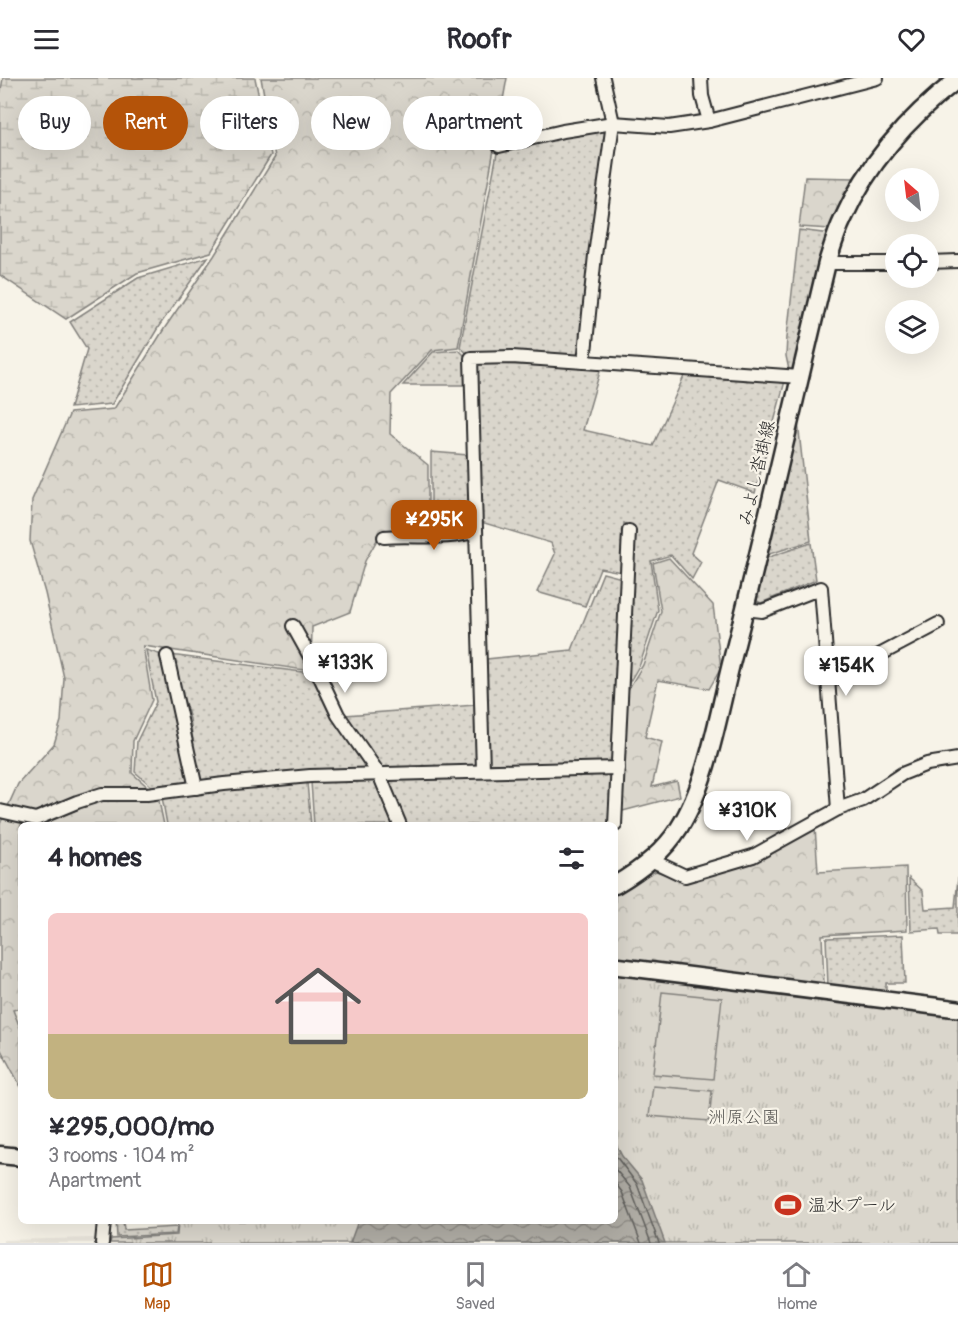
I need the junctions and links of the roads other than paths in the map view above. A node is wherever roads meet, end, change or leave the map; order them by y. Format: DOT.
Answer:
graph roads {
  1 [pos="603,78"];
  2 [pos="702,78"];
  3 [pos="878,78"];
  4 [pos="958,78"];
  5 [pos="709,121"];
  6 [pos="613,123"];
  7 [pos="543,136"];
  8 [pos="958,261"];
  9 [pos="939,262"];
  10 [pos="827,263"];
  11 [pos="885,263"];
  12 [pos="584,362"];
  13 [pos="800,377"];
  14 [pos="475,531"];
  15 [pos="629,531"];
  16 [pos="384,537"];
  17 [pos="745,609"];
  18 [pos="938,624"];
  19 [pos="293,626"];
  20 [pos="167,656"];
  21 [pos="830,681"];
  22 [pos="956,761"];
  23 [pos="618,768"];
  24 [pos="483,770"];
  25 [pos="379,774"];
  26 [pos="196,788"];
  27 [pos="838,809"];
  28 [pos="0,812"];
  29 [pos="399,822"];
  30 [pos="615,822"];
  31 [pos="651,860"];
  32 [pos="618,883"];
  33 [pos="618,966"];
  34 [pos="958,1009"];
  35 [pos="0,1155"];
  36 [pos="18,1157"];
  37 [pos="104,1224"];
  38 [pos="102,1243"];
  1 -- 6 [label="street"];
  2 -- 5 [label="street"];
  3 -- 5 [label="street"];
  4 -- 10 [label="main road, みよし沓掛線"];
  5 -- 6 [label="street"];
  6 -- 7 [label="street"];
  6 -- 12 [label="street"];
  8 -- 9 [label="street"];
  10 -- 11 [label="street"];
  10 -- 13 [label="main road, みよし沓掛線"];
  12 -- 13 [label="street"];
  12 -- 14 [label="street"];
  13 -- 17 [label="main road, みよし沓掛線"];
  14 -- 16 [label="street"];
  14 -- 24 [label="street"];
  15 -- 23 [label="street"];
  17 -- 21 [label="street"];
  17 -- 31 [label="main road, みよし沓掛線"];
  18 -- 21 [label="street"];
  19 -- 25 [label="street"];
  20 -- 26 [label="street"];
  21 -- 27 [label="street"];
  22 -- 27 [label="street"];
  23 -- 24 [label="street"];
  23 -- 30 [label="street"];
  24 -- 25 [label="street"];
  25 -- 26 [label="street"];
  25 -- 29 [label="street"];
  26 -- 28 [label="street"];
  27 -- 31 [label="street"];
  31 -- 32 [label="main road, みよし沓掛線"];
  33 -- 34 [label="street"];
  35 -- 36 [label="main road"];
  37 -- 38 [label="street"];
}
